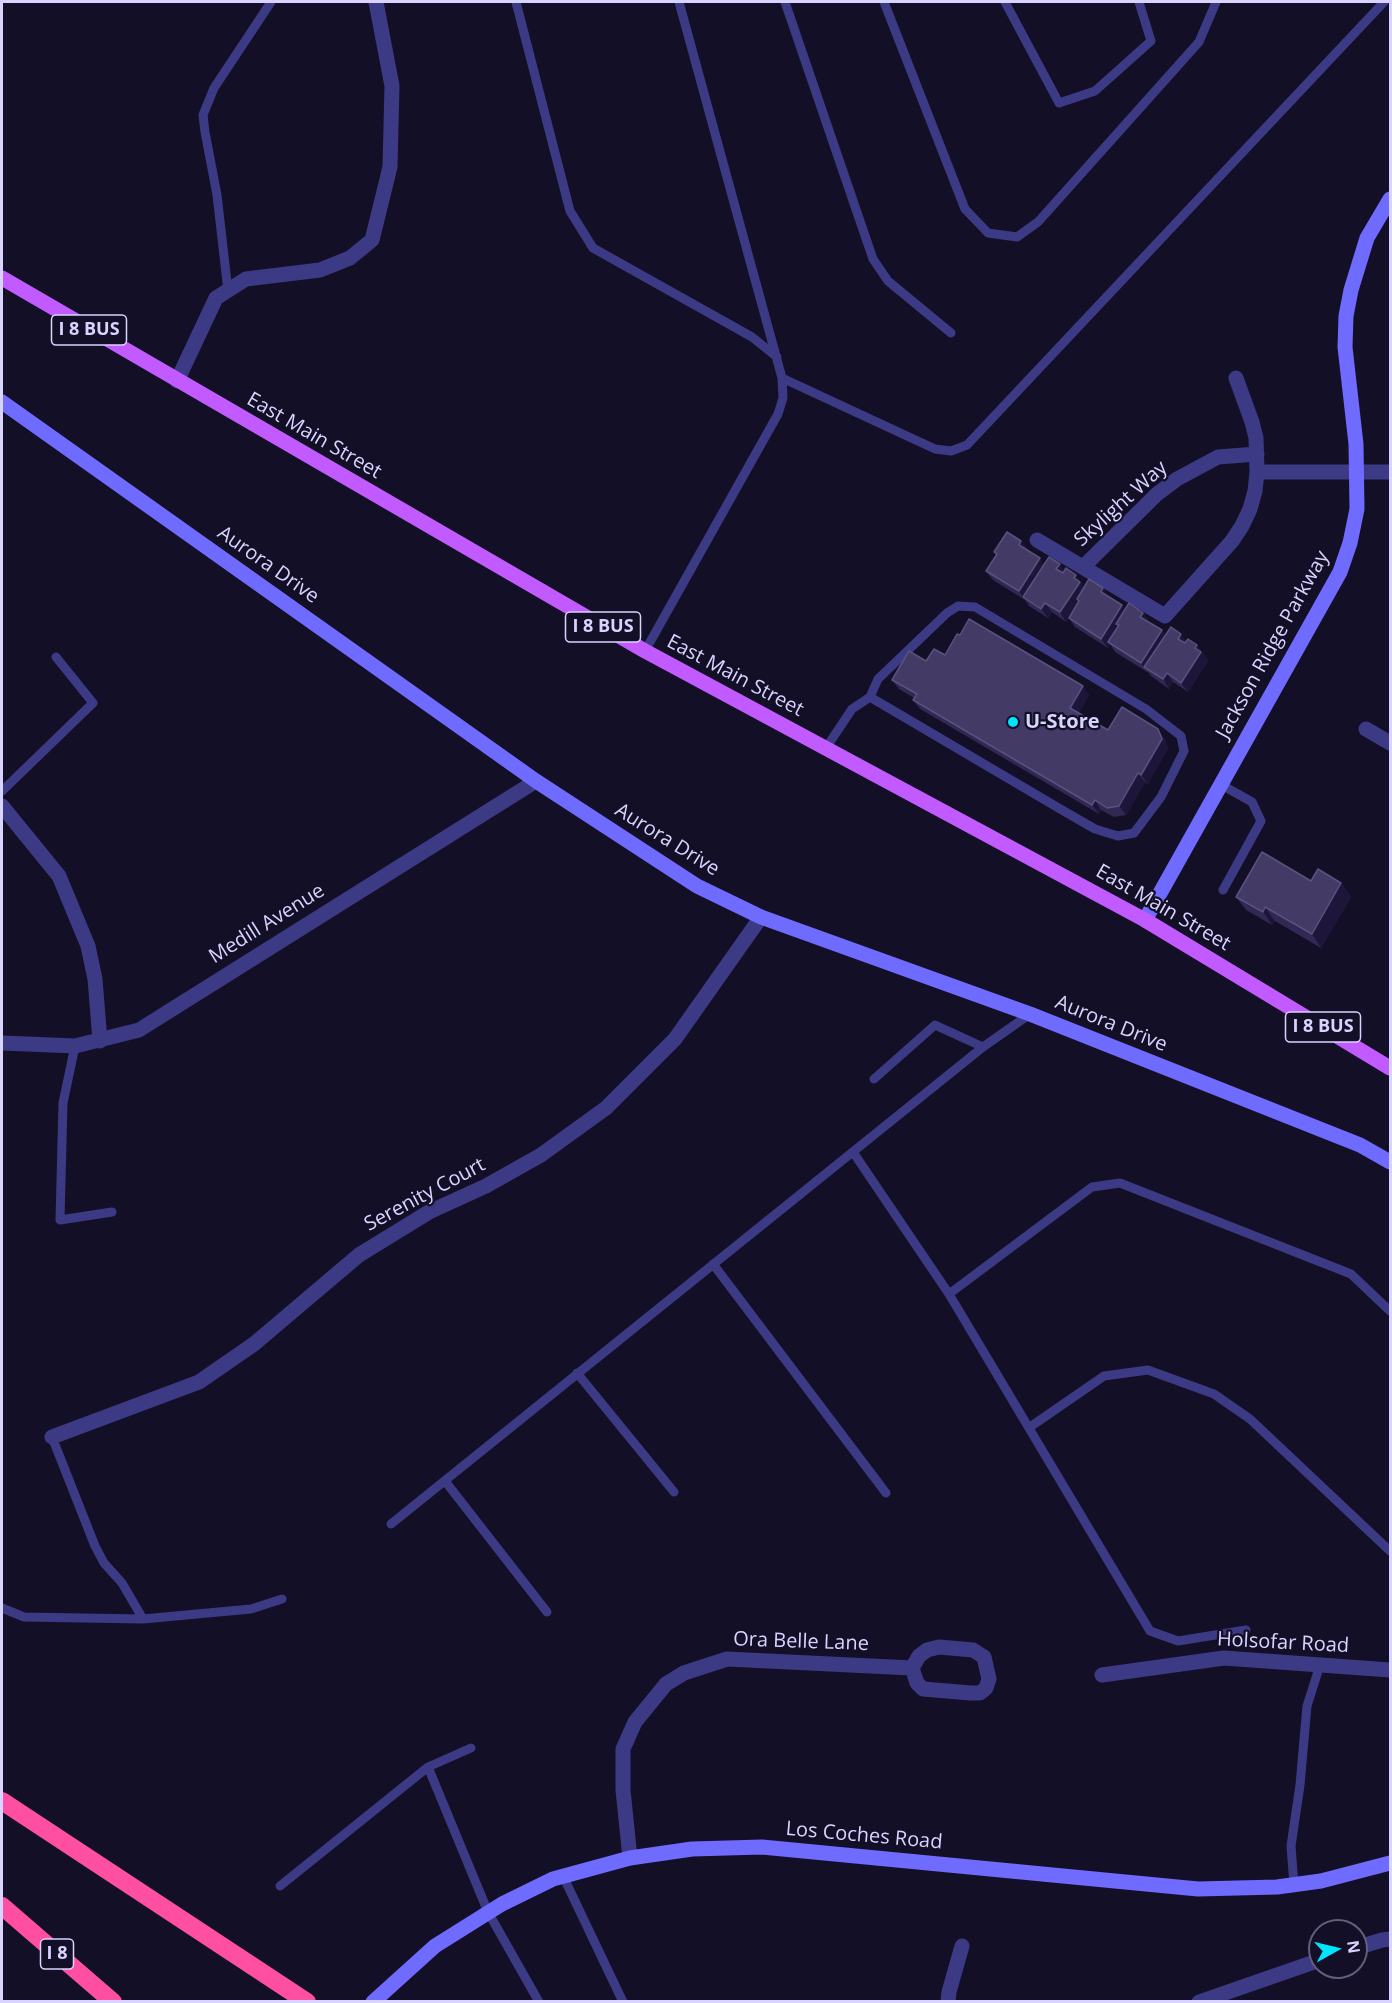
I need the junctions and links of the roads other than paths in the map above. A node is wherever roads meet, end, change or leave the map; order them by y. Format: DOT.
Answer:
graph roads {
  1 [pos="271,2"];
  2 [pos="376,2"];
  3 [pos="516,2"];
  4 [pos="679,2"];
  5 [pos="785,2"];
  6 [pos="885,2"];
  7 [pos="1005,2"];
  8 [pos="1139,2"];
  9 [pos="1216,2"];
  10 [pos="1384,2"];
  11 [pos="1390,199"];
  12 [pos="2,278"];
  13 [pos="228,291"];
  14 [pos="951,333"];
  15 [pos="777,357"];
  16 [pos="782,378"];
  17 [pos="1236,378"];
  18 [pos="177,381"];
  19 [pos="2,402"];
  20 [pos="1257,454"];
  21 [pos="1257,472"];
  22 [pos="1357,472"];
  23 [pos="1390,472"];
  24 [pos="1037,540"];
  25 [pos="1083,567"];
  26 [pos="645,651"];
  27 [pos="56,657"];
  28 [pos="870,697"];
  29 [pos="1366,729"];
  30 [pos="1390,743"];
  31 [pos="826,748"];
  32 [pos="536,781"];
  33 [pos="1220,784"];
  34 [pos="2,791"];
  35 [pos="2,806"];
  36 [pos="1223,890"];
  37 [pos="761,917"];
  38 [pos="1145,920"];
  39 [pos="1029,1014"];
  40 [pos="99,1041"];
  41 [pos="2,1044"];
  42 [pos="75,1046"];
  43 [pos="983,1047"];
  44 [pos="1390,1068"];
  45 [pos="874,1079"];
  46 [pos="853,1152"];
  47 [pos="1390,1162"];
  48 [pos="112,1212"];
  49 [pos="714,1264"];
  50 [pos="949,1294"];
  51 [pos="1390,1311"];
  52 [pos="577,1373"];
  53 [pos="1030,1427"];
  54 [pos="52,1437"];
  55 [pos="446,1481"];
  56 [pos="674,1492"];
  57 [pos="886,1493"];
  58 [pos="391,1524"];
  59 [pos="1390,1551"];
  60 [pos="282,1599"];
  61 [pos="2,1608"];
  62 [pos="547,1612"];
  63 [pos="143,1618"];
  64 [pos="1246,1630"];
  65 [pos="1320,1665"];
  66 [pos="912,1668"];
  67 [pos="1390,1670"];
  68 [pos="1102,1675"];
  69 [pos="471,1748"];
  70 [pos="428,1767"];
  71 [pos="2,1801"];
  72 [pos="630,1858"];
  73 [pos="1390,1863"];
  74 [pos="563,1876"];
  75 [pos="1294,1885"];
  76 [pos="280,1886"];
  77 [pos="2,1906"];
  78 [pos="488,1912"];
  79 [pos="1390,1939"];
  80 [pos="1368,1944"];
  81 [pos="962,1946"];
  82 [pos="1308,1964"];
  83 [pos="113,2001"];
  84 [pos="307,2001"];
  85 [pos="373,2001"];
  86 [pos="539,2001"];
  87 [pos="623,2001"];
  88 [pos="948,2001"];
  89 [pos="1199,2001"];
  1 -- 13 [label="lane"];
  2 -- 13 [label="street"];
  3 -- 15 [label="lane"];
  4 -- 15 [label="lane"];
  5 -- 14 [label="lane"];
  6 -- 9 [label="lane"];
  7 -- 8 [label="lane"];
  10 -- 16 [label="lane"];
  11 -- 22 [label="street, Jackson Ridge Parkway"];
  12 -- 18 [label="main road, East Main Street / I 8 BUS"];
  13 -- 18 [label="street"];
  15 -- 16 [label="lane"];
  16 -- 26 [label="lane"];
  17 -- 20 [label="street"];
  18 -- 26 [label="main road, East Main Street / I 8 BUS"];
  19 -- 32 [label="street, Aurora Drive"];
  20 -- 21 [label="street"];
  20 -- 25 [label="street, Skylight Way"];
  21 -- 22 [label="street"];
  21 -- 25 [label="street"];
  22 -- 23 [label="street"];
  22 -- 33 [label="street, Jackson Ridge Parkway"];
  24 -- 25 [label="street"];
  26 -- 31 [label="main road, East Main Street / I 8 BUS"];
  27 -- 34 [label="lane"];
  28 -- 28 [label="lane"];
  28 -- 31 [label="lane"];
  29 -- 30 [label="street"];
  31 -- 38 [label="main road, East Main Street / I 8 BUS"];
  32 -- 37 [label="street, Aurora Drive"];
  32 -- 40 [label="street, Medill Avenue"];
  33 -- 36 [label="lane"];
  33 -- 38 [label="street, Jackson Ridge Parkway"];
  35 -- 40 [label="street"];
  37 -- 39 [label="street, Aurora Drive"];
  37 -- 54 [label="street, Serenity Court"];
  38 -- 44 [label="main road, East Main Street / I 8 BUS"];
  39 -- 43 [label="lane"];
  39 -- 47 [label="street, Aurora Drive"];
  40 -- 42 [label="street, Medill Avenue"];
  41 -- 42 [label="street, Medill Avenue"];
  42 -- 48 [label="lane"];
  43 -- 45 [label="lane"];
  43 -- 46 [label="lane"];
  46 -- 49 [label="lane"];
  46 -- 50 [label="lane"];
  49 -- 52 [label="lane"];
  49 -- 57 [label="lane"];
  50 -- 51 [label="lane"];
  50 -- 53 [label="lane"];
  52 -- 55 [label="lane"];
  52 -- 56 [label="lane"];
  53 -- 59 [label="lane"];
  53 -- 64 [label="lane"];
  54 -- 63 [label="lane"];
  55 -- 58 [label="lane"];
  55 -- 62 [label="lane"];
  60 -- 63 [label="lane"];
  61 -- 63 [label="lane"];
  65 -- 67 [label="street, Holsofar Road"];
  65 -- 68 [label="street, Holsofar Road"];
  65 -- 75 [label="lane"];
  66 -- 66 [label="street"];
  66 -- 72 [label="street, Ora Belle Lane"];
  69 -- 70 [label="lane"];
  70 -- 76 [label="lane"];
  70 -- 78 [label="lane"];
  71 -- 84 [label="highway"];
  72 -- 74 [label="street, Los Coches Road"];
  72 -- 75 [label="street, Los Coches Road"];
  73 -- 75 [label="street, Los Coches Road"];
  74 -- 78 [label="street, Los Coches Road"];
  74 -- 87 [label="lane"];
  77 -- 83 [label="highway, I 8"];
  78 -- 85 [label="street, Los Coches Road"];
  78 -- 86 [label="lane"];
  79 -- 80 [label="street"];
  81 -- 88 [label="street"];
  82 -- 89 [label="street"];
}
